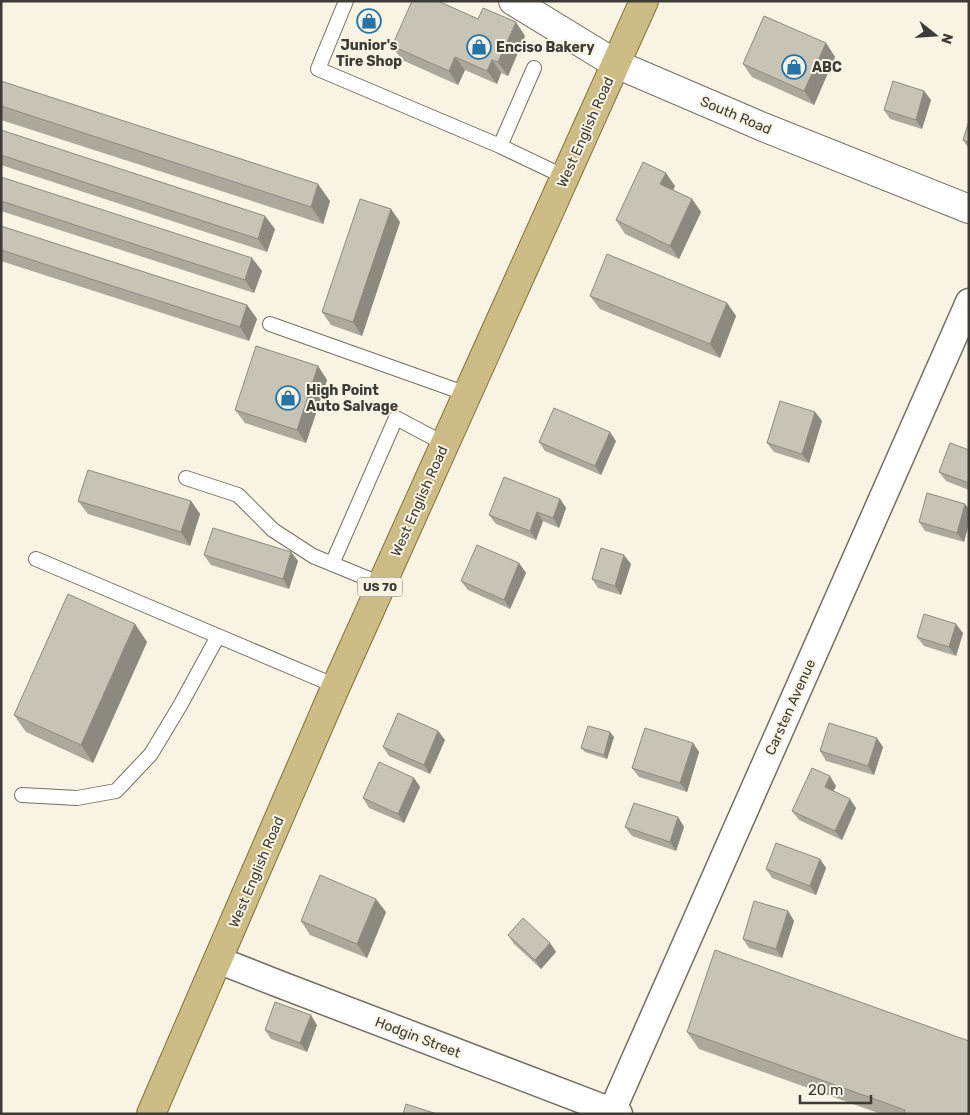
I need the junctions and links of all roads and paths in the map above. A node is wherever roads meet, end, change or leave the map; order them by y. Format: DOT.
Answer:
graph roads {
  1 [pos="346,1"];
  2 [pos="513,1"];
  3 [pos="644,1"];
  4 [pos="616,64"];
  5 [pos="534,68"];
  6 [pos="500,146"];
  7 [pos="565,177"];
  8 [pos="969,209"];
  9 [pos="969,302"];
  10 [pos="270,324"];
  11 [pos="467,394"];
  12 [pos="445,444"];
  13 [pos="186,478"];
  14 [pos="36,559"];
  15 [pos="332,564"];
  16 [pos="381,584"];
  17 [pos="218,636"];
  18 [pos="336,686"];
  19 [pos="22,795"];
  20 [pos="218,960"];
  21 [pos="615,1112"];
  22 [pos="151,1114"];
  1 -- 6 [label="lane"];
  2 -- 4 [label="street, South Road"];
  3 -- 4 [label="main road, West English Road / US 70"];
  4 -- 7 [label="main road, West English Road / US 70"];
  4 -- 8 [label="street, South Road"];
  5 -- 6 [label="lane"];
  6 -- 7 [label="lane"];
  7 -- 11 [label="main road, West English Road / US 70"];
  9 -- 21 [label="street, Carsten Avenue"];
  10 -- 11 [label="lane"];
  11 -- 12 [label="main road, West English Road / US 70"];
  12 -- 15 [label="lane"];
  12 -- 16 [label="main road, West English Road / US 70"];
  13 -- 15 [label="lane"];
  14 -- 17 [label="lane"];
  15 -- 16 [label="lane"];
  16 -- 18 [label="main road, West English Road / US 70"];
  17 -- 18 [label="lane"];
  17 -- 19 [label="lane"];
  18 -- 20 [label="main road, West English Road / US 70"];
  20 -- 21 [label="street, Hodgin Street"];
  20 -- 22 [label="main road, West English Road / US 70"];
}
